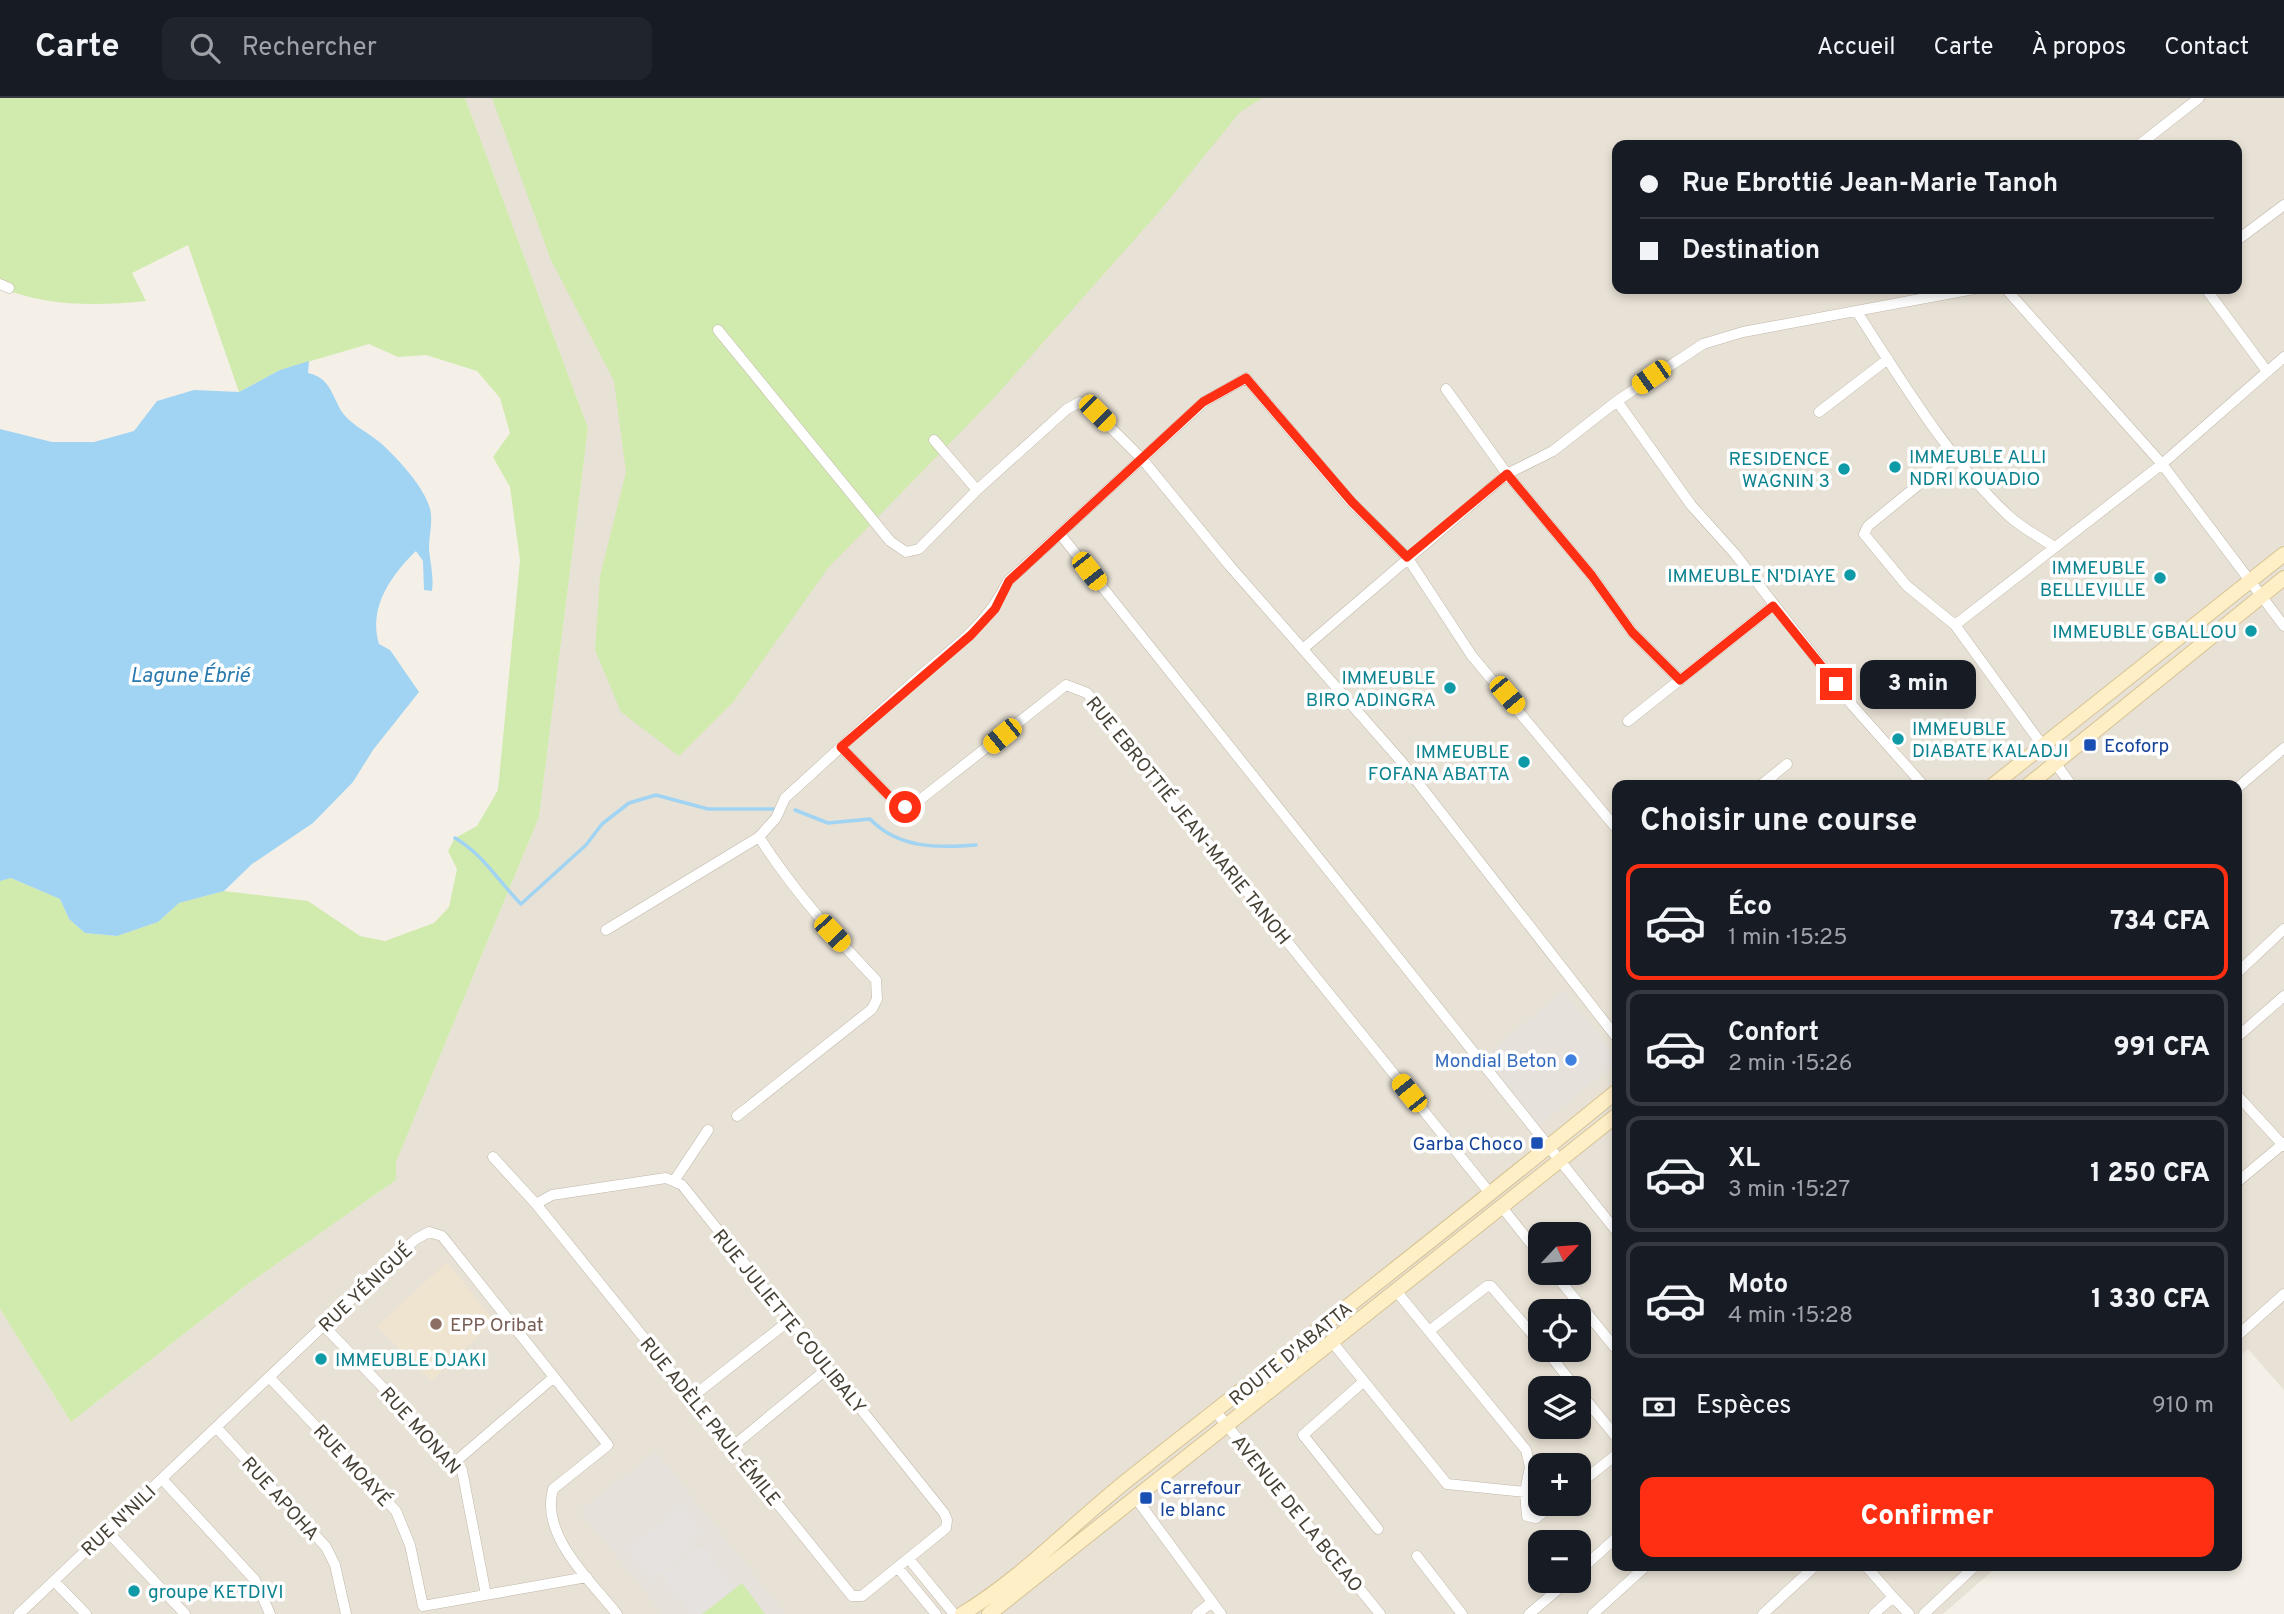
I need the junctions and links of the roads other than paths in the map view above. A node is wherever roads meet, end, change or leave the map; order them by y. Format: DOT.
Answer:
graph roads {
  1 [pos="2199,98"];
  2 [pos="2146,140"];
  3 [pos="2284,205"];
  4 [pos="2242,236"];
  5 [pos="1949,294"];
  6 [pos="2010,294"];
  7 [pos="2210,294"];
  8 [pos="1857,312"];
  9 [pos="718,330"];
  10 [pos="2284,357"];
  11 [pos="1888,359"];
  12 [pos="2266,370"];
  13 [pos="1446,389"];
  14 [pos="1617,401"];
  15 [pos="1819,412"];
  16 [pos="934,440"];
  17 [pos="1956,454"];
  18 [pos="1143,460"];
  19 [pos="2162,464"];
  20 [pos="1507,474"];
  21 [pos="977,490"];
  22 [pos="1059,534"];
  23 [pos="2053,547"];
  24 [pos="2284,554"];
  25 [pos="1407,557"];
  26 [pos="2284,578"];
  27 [pos="2250,583"];
  28 [pos="2260,597"];
  29 [pos="1773,606"];
  30 [pos="1955,625"];
  31 [pos="2284,626"];
  32 [pos="1304,648"];
  33 [pos="1680,680"];
  34 [pos="1628,721"];
  35 [pos="2045,744"];
  36 [pos="841,747"];
  37 [pos="2284,748"];
  38 [pos="1787,764"];
  39 [pos="2056,764"];
  40 [pos="1767,780"];
  41 [pos="1919,780"];
  42 [pos="2000,780"];
  43 [pos="2035,780"];
  44 [pos="2068,780"];
  45 [pos="2242,784"];
  46 [pos="1612,823"];
  47 [pos="759,837"];
  48 [pos="2284,929"];
  49 [pos="606,930"];
  50 [pos="2242,968"];
  51 [pos="2284,996"];
  52 [pos="1612,1032"];
  53 [pos="2242,1033"];
  54 [pos="1612,1095"];
  55 [pos="2242,1100"];
  56 [pos="737,1116"];
  57 [pos="1612,1119"];
  58 [pos="708,1130"];
  59 [pos="2283,1144"];
  60 [pos="1550,1146"];
  61 [pos="493,1157"];
  62 [pos="1561,1160"];
  63 [pos="2242,1178"];
  64 [pos="674,1181"];
  65 [pos="1489,1192"];
  66 [pos="536,1204"];
  67 [pos="1501,1206"];
  68 [pos="1612,1226"];
  69 [pos="1528,1240"];
  70 [pos="1564,1285"];
  71 [pos="1397,1292"];
  72 [pos="2284,1294"];
  73 [pos="790,1320"];
  74 [pos="324,1326"];
  75 [pos="1528,1329"];
  76 [pos="1429,1331"];
  77 [pos="2242,1331"];
  78 [pos="1332,1343"];
  79 [pos="1612,1344"];
  80 [pos="1555,1362"];
  81 [pos="828,1368"];
  82 [pos="1567,1376"];
  83 [pos="554,1377"];
  84 [pos="270,1378"];
  85 [pos="1363,1382"];
  86 [pos="692,1397"];
  87 [pos="1591,1406"];
  88 [pos="1216,1412"];
  89 [pos="1225,1424"];
  90 [pos="217,1428"];
  91 [pos="1612,1432"];
  92 [pos="732,1447"];
  93 [pos="1612,1458"];
  94 [pos="455,1462"];
  95 [pos="1591,1475"];
  96 [pos="162,1479"];
  97 [pos="1524,1492"];
  98 [pos="1135,1497"];
  99 [pos="1528,1513"];
  100 [pos="1378,1529"];
  101 [pos="106,1530"];
  102 [pos="1612,1541"];
  103 [pos="1417,1556"];
  104 [pos="909,1559"];
  105 [pos="1591,1560"];
  106 [pos="898,1568"];
  107 [pos="1640,1571"];
  108 [pos="1810,1571"];
  109 [pos="1870,1571"];
  110 [pos="1970,1571"];
  111 [pos="587,1577"];
  112 [pos="54,1581"];
  113 [pos="1554,1593"];
  114 [pos="486,1595"];
  115 [pos="1892,1597"];
  116 [pos="1212,1602"];
  117 [pos="19,1614"];
  118 [pos="86,1614"];
  119 [pos="185,1614"];
  120 [pos="270,1614"];
  121 [pos="346,1614"];
  122 [pos="617,1614"];
  123 [pos="936,1614"];
  124 [pos="954,1614"];
  125 [pos="962,1614"];
  126 [pos="989,1614"];
  127 [pos="1197,1614"];
  128 [pos="1221,1614"];
  129 [pos="1380,1614"];
  130 [pos="1462,1614"];
  131 [pos="1529,1614"];
  132 [pos="1593,1614"];
  133 [pos="1763,1614"];
  134 [pos="1874,1614"];
  135 [pos="1909,1614"];
  136 [pos="1924,1614"];
  1 -- 2 [label="street"];
  3 -- 4 [label="street"];
  5 -- 8 [label="street"];
  6 -- 19 [label="street"];
  7 -- 12 [label="street"];
  8 -- 11 [label="street"];
  8 -- 14 [label="street"];
  9 -- 21 [label="street"];
  10 -- 12 [label="street"];
  11 -- 15 [label="street"];
  11 -- 17 [label="street"];
  12 -- 19 [label="street"];
  13 -- 20 [label="street"];
  14 -- 20 [label="street"];
  14 -- 29 [label="street"];
  16 -- 21 [label="street"];
  17 -- 23 [label="street"];
  17 -- 30 [label="street"];
  18 -- 21 [label="street"];
  18 -- 22 [label="street"];
  18 -- 25 [label="street"];
  18 -- 32 [label="street"];
  19 -- 23 [label="street"];
  19 -- 27 [label="street"];
  20 -- 25 [label="street"];
  20 -- 33 [label="street"];
  22 -- 36 [label="street"];
  22 -- 60 [label="street"];
  23 -- 30 [label="street"];
  24 -- 27 [label="street"];
  25 -- 32 [label="street"];
  25 -- 46 [label="street"];
  26 -- 28 [label="street"];
  27 -- 28 [label="street"];
  27 -- 35 [label="street"];
  28 -- 31 [label="street"];
  28 -- 39 [label="street"];
  29 -- 33 [label="street"];
  29 -- 41 [label="street"];
  30 -- 35 [label="street"];
  32 -- 52 [label="street"];
  33 -- 34 [label="street"];
  35 -- 39 [label="street"];
  35 -- 42 [label="street"];
  36 -- 47 [label="street"];
  36 -- 65 [label="street, RUE EBROTTIÉ JEAN-MARIE TANOH"];
  37 -- 45 [label="street"];
  38 -- 40 [label="street"];
  39 -- 43 [label="street"];
  39 -- 44 [label="street"];
  47 -- 49 [label="street"];
  47 -- 56 [label="street"];
  48 -- 50 [label="street"];
  51 -- 53 [label="street"];
  54 -- 60 [label="street, ROUTE D'ABATTA"];
  55 -- 59 [label="street"];
  57 -- 62 [label="street, ROUTE D'ABATTA"];
  58 -- 64 [label="street"];
  59 -- 63 [label="street"];
  60 -- 62 [label="street"];
  60 -- 65 [label="street, ROUTE D'ABATTA"];
  61 -- 66 [label="street, RUE ADÈLE PAUL-ÉMILE"];
  62 -- 67 [label="street, ROUTE D'ABATTA"];
  62 -- 68 [label="street"];
  64 -- 66 [label="street"];
  64 -- 73 [label="street, RUE JULIETTE COULIBALY"];
  65 -- 88 [label="street, ROUTE D'ABATTA"];
  66 -- 86 [label="street, RUE ADÈLE PAUL-ÉMILE"];
  67 -- 69 [label="street"];
  67 -- 71 [label="street, ROUTE D'ABATTA"];
  70 -- 79 [label="street"];
  71 -- 76 [label="street"];
  71 -- 78 [label="street, ROUTE D'ABATTA"];
  72 -- 77 [label="street"];
  73 -- 81 [label="street, RUE JULIETTE COULIBALY"];
  73 -- 86 [label="street"];
  74 -- 83 [label="street, RUE YÉNIGUÉ"];
  74 -- 84 [label="street, RUE YÉNIGUÉ"];
  74 -- 94 [label="street, RUE MONAN"];
  75 -- 76 [label="street"];
  76 -- 97 [label="street"];
  78 -- 85 [label="street"];
  78 -- 89 [label="street, ROUTE D'ABATTA"];
  80 -- 82 [label="street"];
  81 -- 92 [label="street"];
  81 -- 104 [label="street, RUE JULIETTE COULIBALY"];
  83 -- 94 [label="street"];
  83 -- 111 [label="street, RUE YÉNIGUÉ"];
  84 -- 90 [label="street, RUE YÉNIGUÉ"];
  84 -- 114 [label="street, RUE MOAYÉ"];
  85 -- 97 [label="street"];
  85 -- 100 [label="street"];
  86 -- 92 [label="street, RUE ADÈLE PAUL-ÉMILE"];
  87 -- 91 [label="street"];
  88 -- 89 [label="street, AVENUE DE LA BCEAO"];
  88 -- 125 [label="street, ROUTE D'ABATTA"];
  89 -- 98 [label="street, ROUTE D'ABATTA"];
  89 -- 129 [label="street, AVENUE DE LA BCEAO"];
  90 -- 96 [label="street, RUE N'NILI"];
  90 -- 121 [label="street, RUE APOHA"];
  92 -- 106 [label="street, RUE ADÈLE PAUL-ÉMILE"];
  93 -- 95 [label="street"];
  94 -- 114 [label="street, RUE MONAN"];
  96 -- 101 [label="street, RUE N'NILI"];
  96 -- 120 [label="street"];
  97 -- 99 [label="street"];
  98 -- 116 [label="street"];
  98 -- 126 [label="street, ROUTE D'ABATTA"];
  101 -- 112 [label="street, RUE N'NILI"];
  101 -- 119 [label="street"];
  102 -- 105 [label="street"];
  103 -- 130 [label="street"];
  104 -- 106 [label="street, RUE JULIETTE COULIBALY"];
  104 -- 124 [label="street"];
  106 -- 123 [label="street"];
  107 -- 132 [label="street"];
  108 -- 133 [label="street"];
  109 -- 115 [label="street"];
  110 -- 136 [label="street"];
  111 -- 114 [label="street, RUE MOAYÉ"];
  111 -- 122 [label="street, RUE YÉNIGUÉ"];
  112 -- 117 [label="street, RUE N'NILI"];
  112 -- 118 [label="street"];
  113 -- 131 [label="street"];
  115 -- 134 [label="street"];
  115 -- 135 [label="street"];
  116 -- 127 [label="street"];
  116 -- 128 [label="street"];
}
